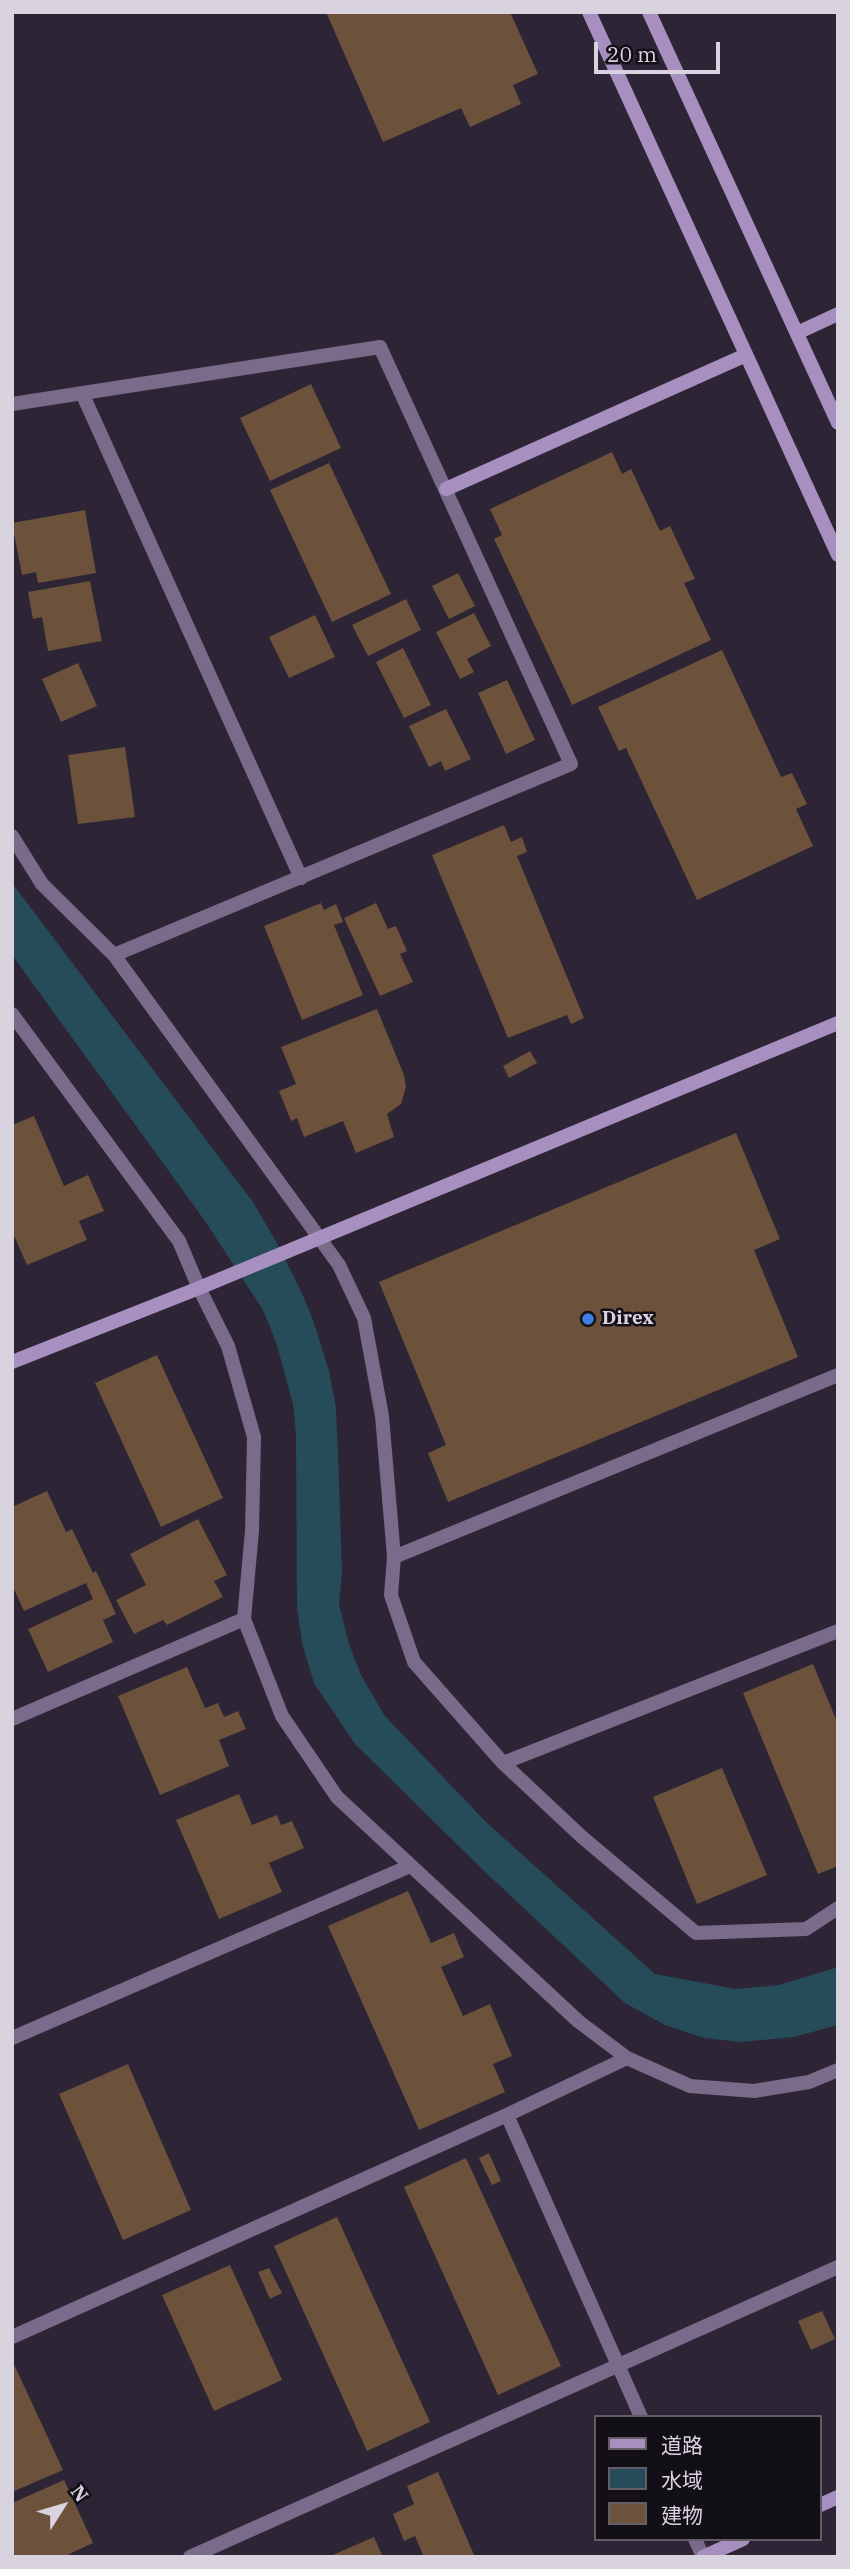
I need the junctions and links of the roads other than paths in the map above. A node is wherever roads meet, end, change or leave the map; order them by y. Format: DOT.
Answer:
graph roads {
  1 [pos="589,12"];
  2 [pos="649,12"];
  3 [pos="838,314"];
  4 [pos="797,333"];
  5 [pos="746,355"];
  6 [pos="82,393"];
  7 [pos="12,404"];
  8 [pos="838,423"];
  9 [pos="446,489"];
  10 [pos="838,555"];
  11 [pos="12,836"];
  12 [pos="301,878"];
  13 [pos="114,955"];
  14 [pos="12,1014"];
  15 [pos="838,1023"];
  16 [pos="318,1236"];
  17 [pos="199,1287"];
  18 [pos="12,1362"];
  19 [pos="838,1375"];
  20 [pos="394,1557"];
  21 [pos="244,1619"];
  22 [pos="838,1631"];
  23 [pos="12,1719"];
  24 [pos="503,1763"];
  25 [pos="410,1866"];
  26 [pos="838,1908"];
  27 [pos="12,2038"];
  28 [pos="627,2058"];
  29 [pos="838,2070"];
  30 [pos="507,2115"];
  31 [pos="838,2267"];
  32 [pos="12,2337"];
  33 [pos="618,2364"];
  34 [pos="640,2415"];
  35 [pos="838,2497"];
  36 [pos="822,2504"];
  37 [pos="696,2541"];
  38 [pos="739,2541"];
  39 [pos="190,2557"];
  40 [pos="703,2557"];
  1 -- 5 [label="street"];
  2 -- 4 [label="street"];
  3 -- 4 [label="street"];
  4 -- 8 [label="street"];
  5 -- 9 [label="street"];
  5 -- 10 [label="street"];
  6 -- 7 [label="street"];
  6 -- 9 [label="street"];
  6 -- 12 [label="street"];
  9 -- 12 [label="street"];
  11 -- 13 [label="street"];
  12 -- 13 [label="street"];
  13 -- 16 [label="street"];
  14 -- 17 [label="street"];
  15 -- 16 [label="street"];
  16 -- 17 [label="street"];
  16 -- 20 [label="street"];
  17 -- 18 [label="street"];
  17 -- 21 [label="street"];
  19 -- 20 [label="street"];
  20 -- 24 [label="street"];
  21 -- 23 [label="street"];
  21 -- 25 [label="street"];
  22 -- 24 [label="street"];
  24 -- 26 [label="street"];
  25 -- 27 [label="street"];
  25 -- 28 [label="street"];
  28 -- 29 [label="street"];
  28 -- 30 [label="street"];
  30 -- 32 [label="street"];
  30 -- 33 [label="street"];
  31 -- 33 [label="street"];
  33 -- 34 [label="street"];
  33 -- 39 [label="street"];
  35 -- 36 [label="street"];
  37 -- 40 [label="street"];
  38 -- 40 [label="street"];
}
